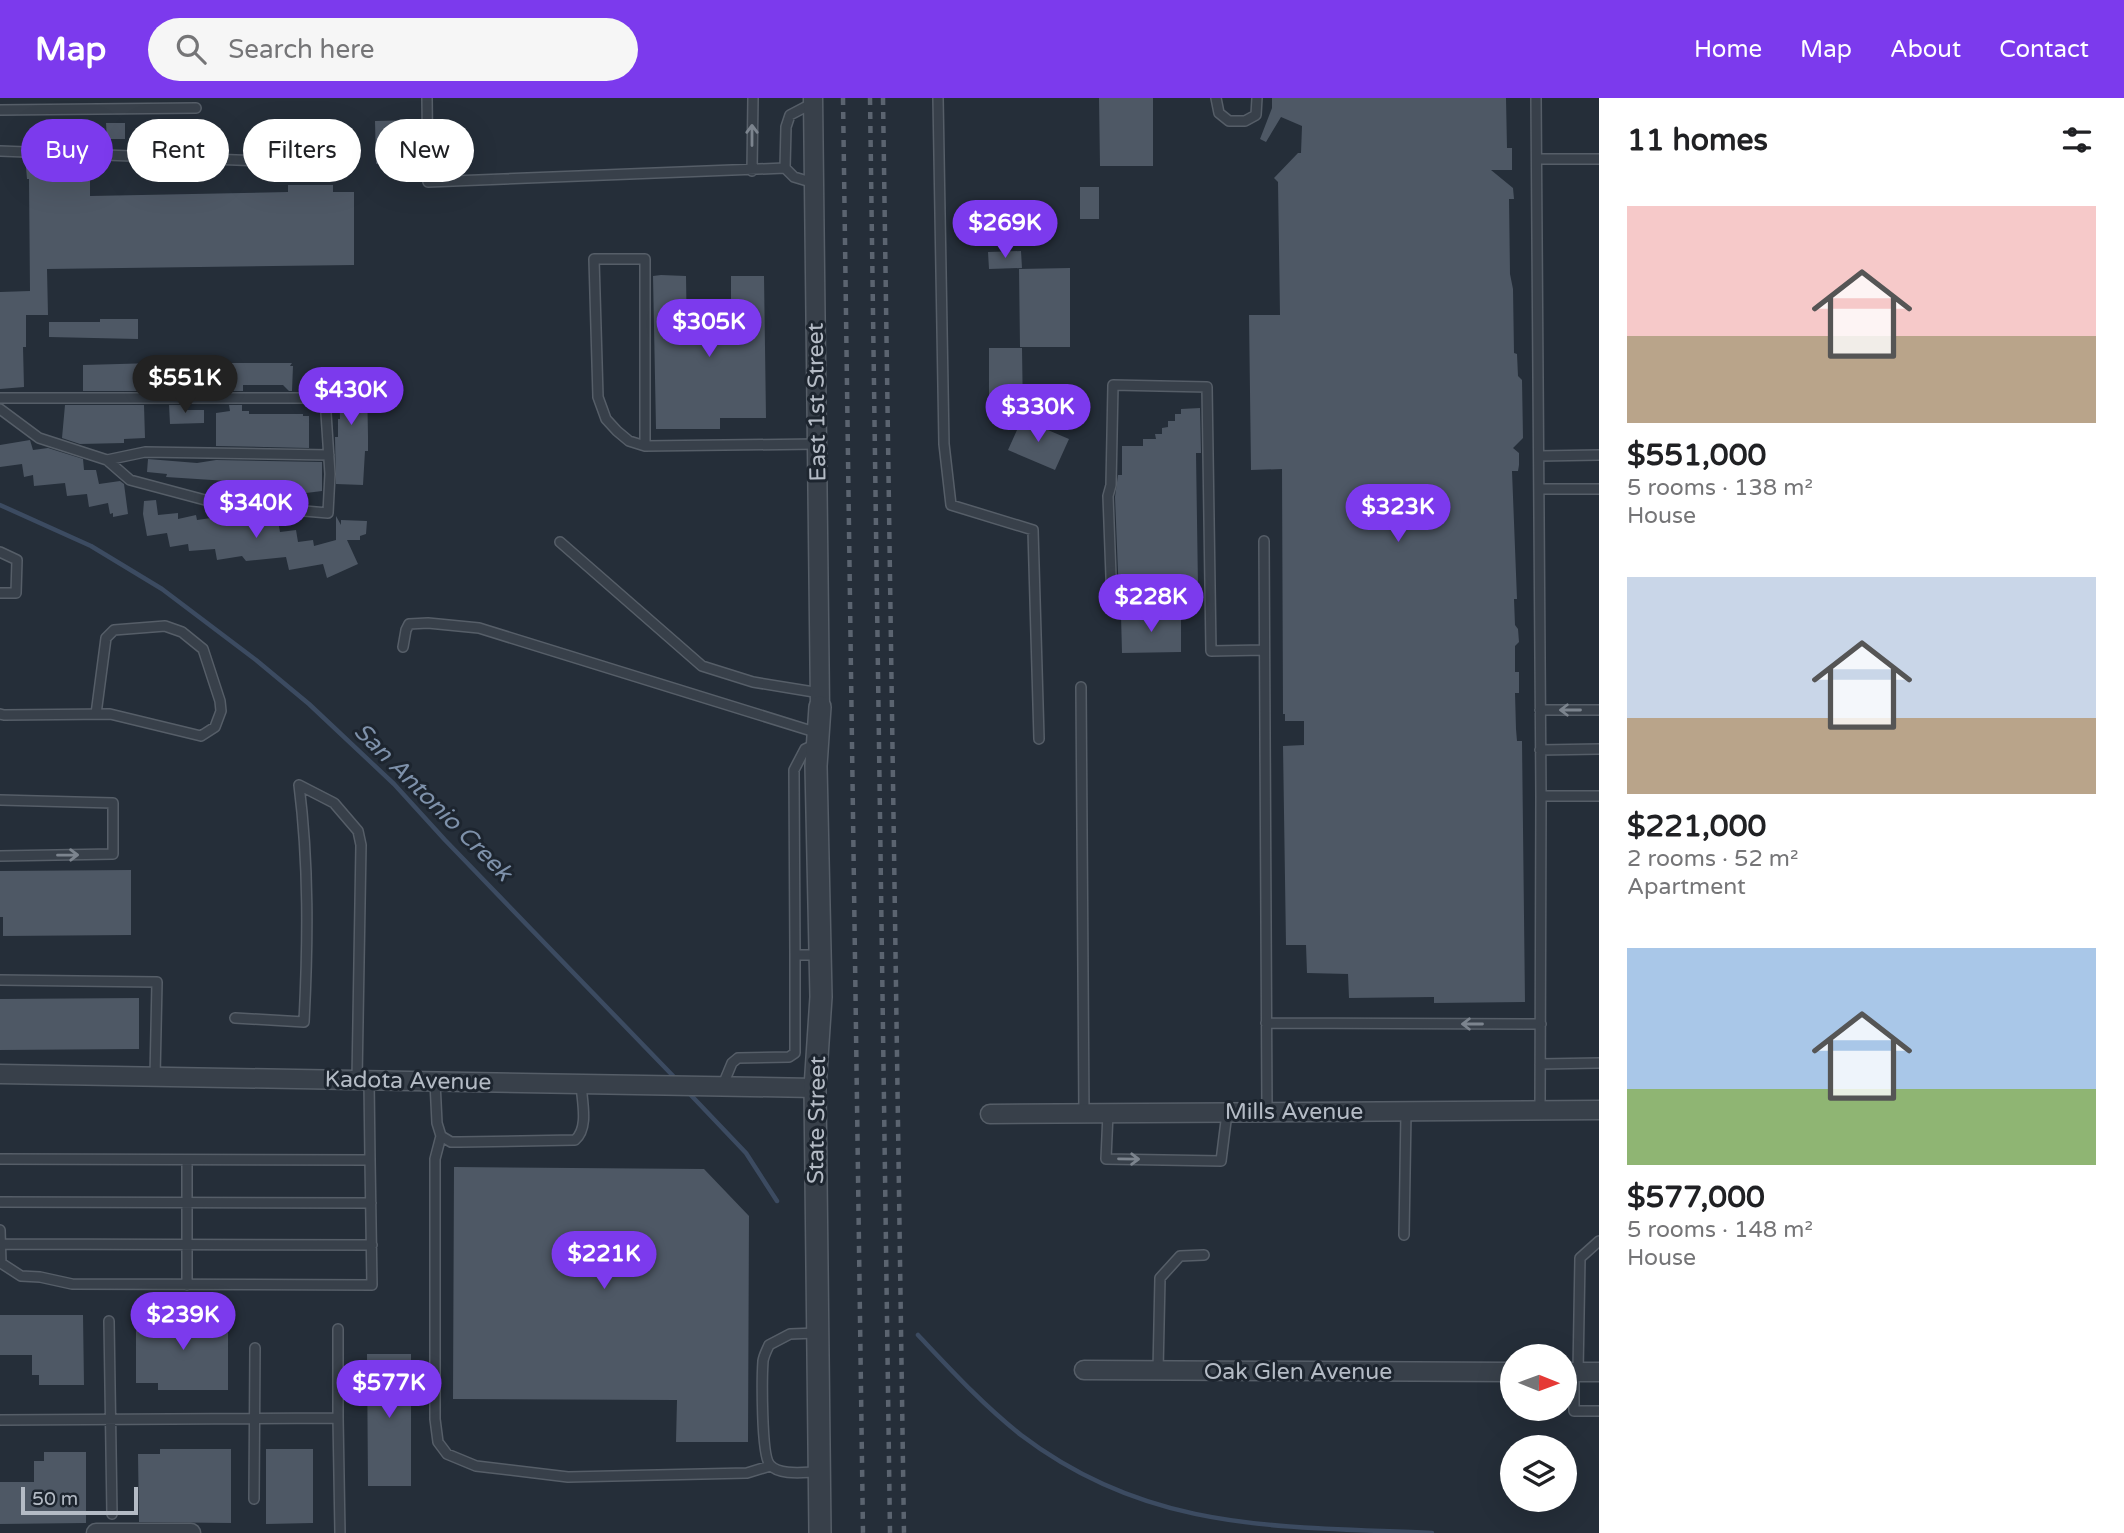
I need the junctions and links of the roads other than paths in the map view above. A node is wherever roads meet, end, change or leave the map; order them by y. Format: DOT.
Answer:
graph roads {
  1 [pos="427,98"];
  2 [pos="752,98"];
  3 [pos="938,98"];
  4 [pos="1216,98"];
  5 [pos="1256,98"];
  6 [pos="1536,98"];
  7 [pos="813,100"];
  8 [pos="196,108"];
  9 [pos="0,110"];
  10 [pos="0,151"];
  11 [pos="1537,159"];
  12 [pos="1599,159"];
  13 [pos="243,160"];
  14 [pos="785,168"];
  15 [pos="752,171"];
  16 [pos="814,183"];
  17 [pos="0,398"];
  18 [pos="0,409"];
  19 [pos="817,444"];
  20 [pos="645,446"];
  21 [pos="328,455"];
  22 [pos="1599,455"];
  23 [pos="1539,456"];
  24 [pos="107,460"];
  25 [pos="1539,489"];
  26 [pos="1599,489"];
  27 [pos="1264,541"];
  28 [pos="560,542"];
  29 [pos="0,552"];
  30 [pos="0,593"];
  31 [pos="1173,607"];
  32 [pos="404,648"];
  33 [pos="1264,650"];
  34 [pos="1081,687"];
  35 [pos="820,700"];
  36 [pos="1540,710"];
  37 [pos="1599,710"];
  38 [pos="0,714"];
  39 [pos="96,714"];
  40 [pos="818,738"];
  41 [pos="1039,739"];
  42 [pos="1599,749"];
  43 [pos="1541,750"];
  44 [pos="1541,796"];
  45 [pos="1599,796"];
  46 [pos="0,800"];
  47 [pos="794,815"];
  48 [pos="817,815"];
  49 [pos="0,856"];
  50 [pos="794,863"];
  51 [pos="818,863"];
  52 [pos="795,955"];
  53 [pos="820,955"];
  54 [pos="0,980"];
  55 [pos="235,1018"];
  56 [pos="1266,1023"];
  57 [pos="1541,1024"];
  58 [pos="1599,1063"];
  59 [pos="1540,1064"];
  60 [pos="0,1074"];
  61 [pos="155,1077"];
  62 [pos="363,1080"];
  63 [pos="435,1082"];
  64 [pos="581,1084"];
  65 [pos="722,1087"];
  66 [pos="815,1088"];
  67 [pos="1599,1110"];
  68 [pos="1540,1111"];
  69 [pos="1227,1112"];
  70 [pos="1267,1112"];
  71 [pos="1406,1112"];
  72 [pos="1084,1113"];
  73 [pos="1108,1113"];
  74 [pos="990,1114"];
  75 [pos="441,1136"];
  76 [pos="0,1159"];
  77 [pos="187,1160"];
  78 [pos="370,1160"];
  79 [pos="0,1202"];
  80 [pos="187,1203"];
  81 [pos="371,1203"];
  82 [pos="0,1230"];
  83 [pos="1404,1235"];
  84 [pos="1599,1241"];
  85 [pos="1,1244"];
  86 [pos="187,1245"];
  87 [pos="372,1245"];
  88 [pos="1204,1255"];
  89 [pos="1,1257"];
  90 [pos="187,1284"];
  91 [pos="109,1321"];
  92 [pos="338,1329"];
  93 [pos="816,1333"];
  94 [pos="1574,1344"];
  95 [pos="255,1348"];
  96 [pos="1084,1370"];
  97 [pos="1158,1371"];
  98 [pos="1500,1372"];
  99 [pos="1577,1372"];
  100 [pos="1599,1372"];
  101 [pos="1577,1410"];
  102 [pos="1599,1410"];
  103 [pos="338,1418"];
  104 [pos="255,1419"];
  105 [pos="0,1420"];
  106 [pos="111,1420"];
  107 [pos="770,1466"];
  108 [pos="818,1472"];
  109 [pos="254,1499"];
  110 [pos="112,1514"];
  111 [pos="96,1533"];
  112 [pos="191,1533"];
  113 [pos="340,1533"];
  114 [pos="820,1533"];
  1 -- 15 [label="lane"];
  15 -- 2 [label="lane, one-way"];
  3 -- 41 [label="lane"];
  4 -- 5 [label="lane"];
  6 -- 11 [label="lane"];
  7 -- 14 [label="lane"];
  7 -- 16 [label="street, East 1st Street"];
  8 -- 9 [label="lane"];
  10 -- 13 [label="lane"];
  11 -- 12 [label="lane"];
  11 -- 23 [label="lane"];
  14 -- 15 [label="lane"];
  14 -- 16 [label="lane"];
  16 -- 19 [label="street, East 1st Street"];
  17 -- 21 [label="lane"];
  18 -- 24 [label="lane"];
  19 -- 20 [label="lane"];
  19 -- 35 [label="street, East 1st Street"];
  20 -- 20 [label="lane"];
  21 -- 24 [label="lane"];
  21 -- 24 [label="lane"];
  22 -- 23 [label="lane"];
  23 -- 25 [label="lane"];
  25 -- 26 [label="lane"];
  25 -- 36 [label="lane"];
  27 -- 33 [label="lane"];
  28 -- 35 [label="lane"];
  29 -- 30 [label="lane"];
  31 -- 33 [label="lane"];
  32 -- 40 [label="lane"];
  33 -- 56 [label="lane"];
  34 -- 72 [label="lane"];
  35 -- 40 [label="street, State Street"];
  37 -- 36 [label="lane, one-way"];
  36 -- 43 [label="lane"];
  38 -- 39 [label="lane"];
  39 -- 39 [label="lane"];
  40 -- 47 [label="lane"];
  40 -- 48 [label="street, State Street"];
  42 -- 43 [label="lane"];
  43 -- 44 [label="lane"];
  44 -- 45 [label="lane"];
  44 -- 57 [label="lane"];
  49 -- 46 [label="lane, one-way"];
  47 -- 48 [label="lane"];
  47 -- 50 [label="lane"];
  48 -- 51 [label="street, State Street"];
  50 -- 51 [label="lane"];
  50 -- 52 [label="lane"];
  51 -- 53 [label="street, State Street"];
  52 -- 53 [label="lane"];
  52 -- 65 [label="lane"];
  53 -- 66 [label="street, State Street"];
  54 -- 61 [label="lane"];
  55 -- 62 [label="lane"];
  57 -- 56 [label="lane, one-way"];
  56 -- 70 [label="lane"];
  57 -- 59 [label="lane"];
  58 -- 59 [label="lane"];
  59 -- 68 [label="lane"];
  60 -- 61 [label="street, Kadota Avenue"];
  61 -- 62 [label="street, Kadota Avenue"];
  62 -- 63 [label="street, Kadota Avenue"];
  62 -- 78 [label="lane"];
  63 -- 64 [label="street, Kadota Avenue"];
  63 -- 75 [label="lane"];
  64 -- 65 [label="street, Kadota Avenue"];
  64 -- 75 [label="lane"];
  65 -- 66 [label="street, Kadota Avenue"];
  66 -- 93 [label="street, State Street"];
  67 -- 68 [label="street, Mills Avenue"];
  68 -- 71 [label="street, Mills Avenue"];
  69 -- 70 [label="street, Mills Avenue"];
  69 -- 73 [label="street, Mills Avenue"];
  73 -- 69 [label="lane, one-way"];
  70 -- 71 [label="street, Mills Avenue"];
  71 -- 83 [label="lane"];
  72 -- 73 [label="street, Mills Avenue"];
  72 -- 74 [label="street, Mills Avenue"];
  75 -- 107 [label="lane"];
  76 -- 77 [label="lane"];
  77 -- 78 [label="lane"];
  77 -- 80 [label="lane"];
  78 -- 81 [label="lane"];
  79 -- 80 [label="lane"];
  80 -- 81 [label="lane"];
  80 -- 86 [label="lane"];
  81 -- 87 [label="lane"];
  82 -- 85 [label="lane"];
  84 -- 94 [label="lane"];
  85 -- 86 [label="lane"];
  85 -- 89 [label="lane"];
  86 -- 87 [label="lane"];
  86 -- 90 [label="lane"];
  87 -- 90 [label="lane"];
  88 -- 97 [label="lane"];
  89 -- 90 [label="lane"];
  91 -- 106 [label="lane"];
  92 -- 103 [label="lane"];
  93 -- 107 [label="lane"];
  93 -- 108 [label="street, State Street"];
  95 -- 104 [label="lane"];
  96 -- 97 [label="street, Oak Glen Avenue"];
  97 -- 98 [label="street, Oak Glen Avenue"];
  99 -- 100 [label="street"];
  101 -- 102 [label="lane"];
  103 -- 104 [label="lane"];
  103 -- 113 [label="lane"];
  104 -- 106 [label="lane"];
  104 -- 109 [label="lane"];
  105 -- 106 [label="lane"];
  106 -- 110 [label="lane"];
  107 -- 108 [label="lane"];
  108 -- 114 [label="street, State Street"];
  111 -- 112 [label="street"];
}
